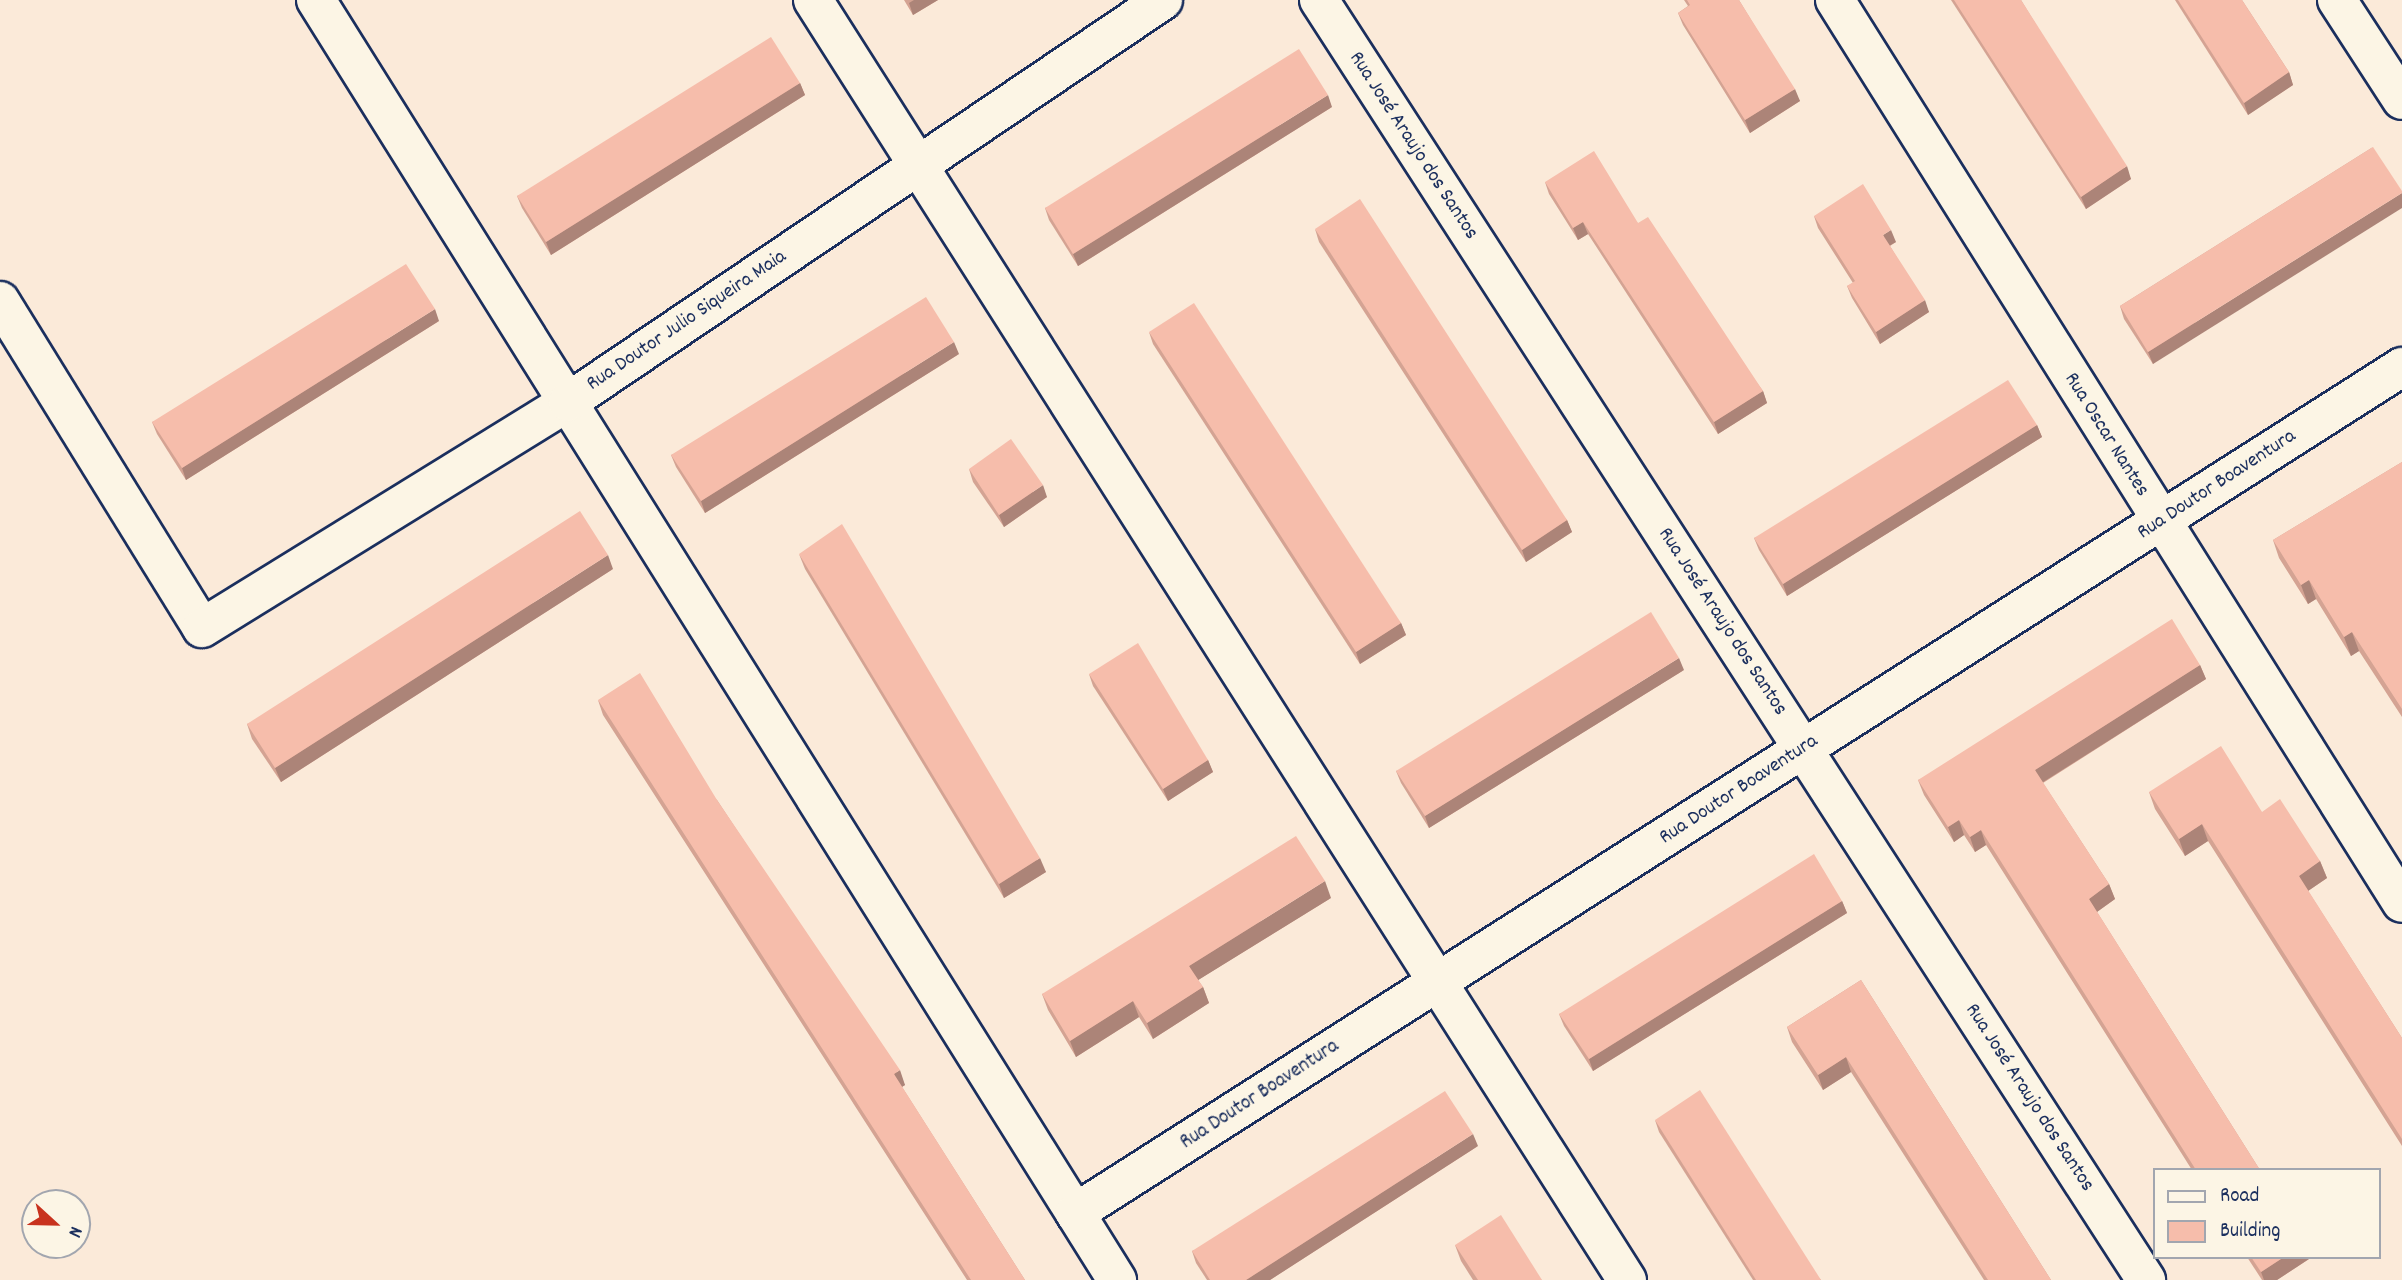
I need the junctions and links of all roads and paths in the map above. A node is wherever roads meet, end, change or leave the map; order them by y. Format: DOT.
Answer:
graph roads {
  1 [pos="316,0"];
  2 [pos="813,0"];
  3 [pos="1163,0"];
  4 [pos="1319,0"];
  5 [pos="1835,0"];
  6 [pos="2337,0"];
  7 [pos="2402,100"];
  8 [pos="916,165"];
  9 [pos="0,301"];
  10 [pos="2402,367"];
  11 [pos="568,402"];
  12 [pos="2160,522"];
  13 [pos="1804,748"];
  14 [pos="2402,904"];
  15 [pos="1438,981"];
  16 [pos="1075,1213"];
  17 [pos="1117,1280"];
  18 [pos="1627,1280"];
  19 [pos="2146,1280"];
  1 -- 11 [label="street"];
  2 -- 8 [label="street"];
  3 -- 8 [label="street, Rua Doutor Julio Siqueira Maia"];
  4 -- 13 [label="street, Rua José Araujo dos Santos"];
  5 -- 12 [label="street, Rua Oscar Nantes"];
  6 -- 7 [label="street"];
  8 -- 11 [label="street, Rua Doutor Julio Siqueira Maia"];
  8 -- 15 [label="street"];
  9 -- 11 [label="street, Rua Doutor Julio Siqueira Maia"];
  10 -- 12 [label="street, Rua Doutor Boaventura"];
  11 -- 16 [label="street"];
  12 -- 13 [label="street, Rua Doutor Boaventura"];
  12 -- 14 [label="street, Rua Oscar Nantes"];
  13 -- 15 [label="street, Rua Doutor Boaventura"];
  13 -- 19 [label="street, Rua José Araujo dos Santos"];
  15 -- 16 [label="street, Rua Doutor Boaventura"];
  15 -- 18 [label="street"];
  16 -- 17 [label="street"];
}
